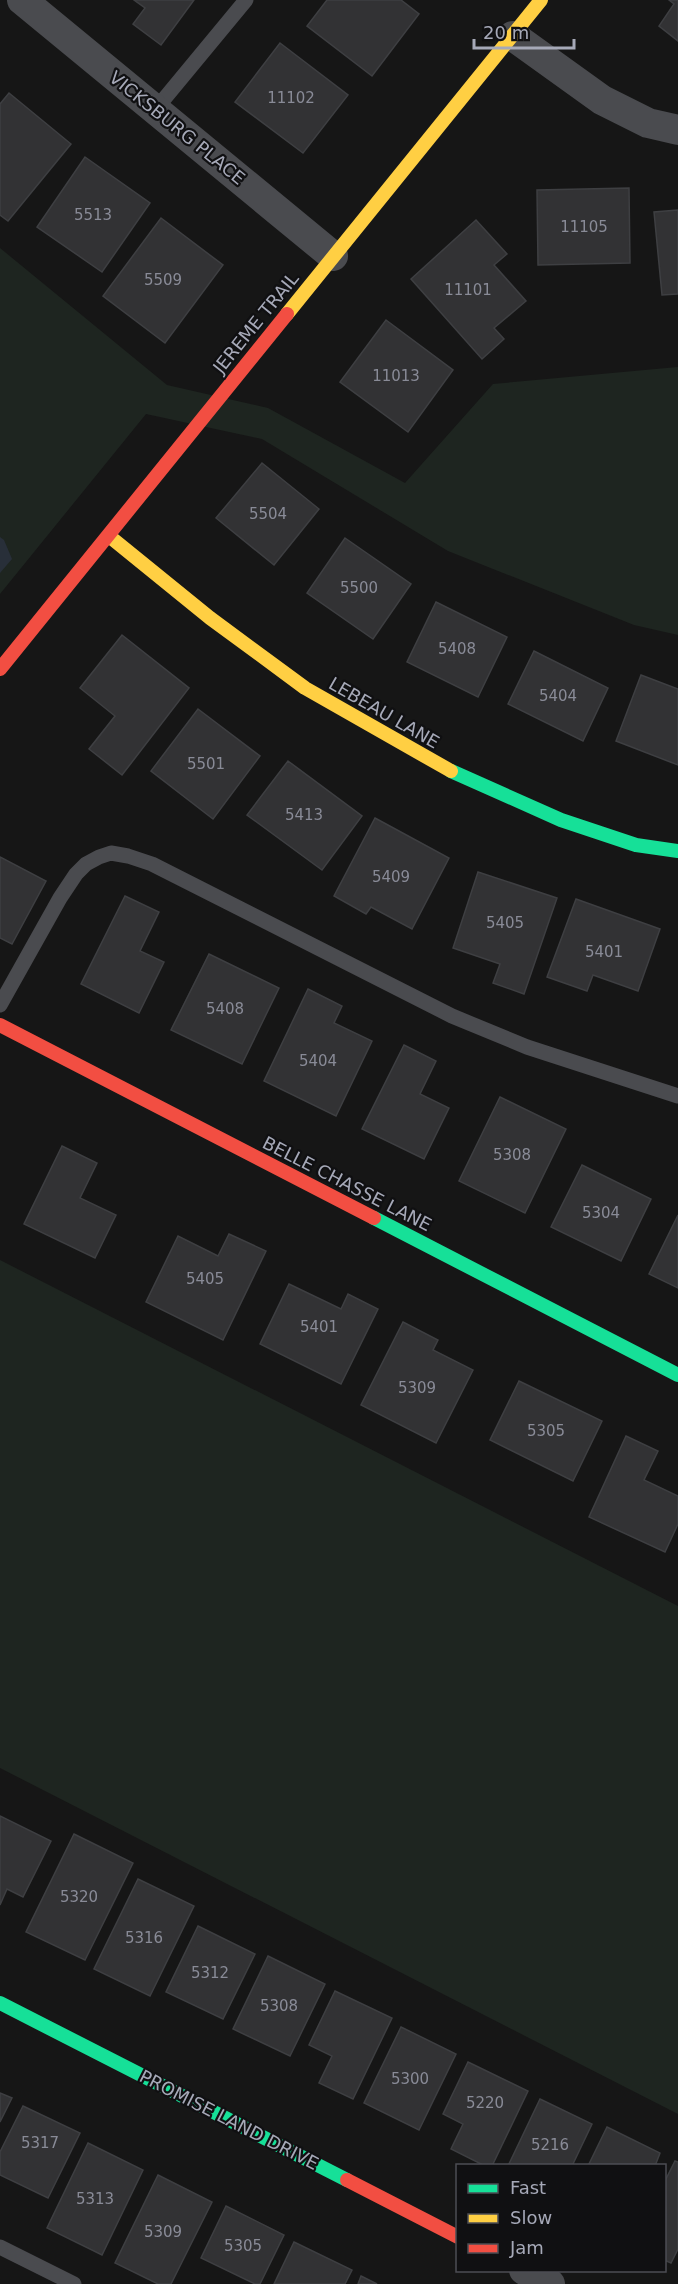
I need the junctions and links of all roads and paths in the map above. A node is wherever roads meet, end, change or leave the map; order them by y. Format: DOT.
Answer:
graph roads {
  1 [pos="22,0"];
  2 [pos="246,0"];
  3 [pos="541,0"];
  4 [pos="513,36"];
  5 [pos="155,110"];
  6 [pos="678,130"];
  7 [pos="333,256"];
  8 [pos="109,536"];
  9 [pos="0,669"];
  10 [pos="678,851"];
  11 [pos="0,1005"];
  12 [pos="0,1025"];
  13 [pos="678,1096"];
  14 [pos="678,1375"];
  15 [pos="0,2003"];
  16 [pos="456,2236"];
  17 [pos="0,2247"];
  18 [pos="526,2272"];
  19 [pos="74,2284"];
  20 [pos="550,2284"];
  1 -- 5 [label="street, VICKSBURG PLACE"];
  2 -- 5 [label="lane"];
  3 -- 4 [label="street, JEREME TRAIL"];
  4 -- 6 [label="street"];
  4 -- 7 [label="street, JEREME TRAIL"];
  5 -- 7 [label="street, VICKSBURG PLACE"];
  7 -- 8 [label="street, JEREME TRAIL"];
  8 -- 9 [label="street, JEREME TRAIL"];
  8 -- 10 [label="street, LEBEAU LANE"];
  11 -- 13 [label="lane"];
  12 -- 14 [label="street, BELLE CHASSE LANE"];
  15 -- 16 [label="street, PROMISE LAND DRIVE"];
  17 -- 19 [label="lane"];
  18 -- 20 [label="street"];
}
